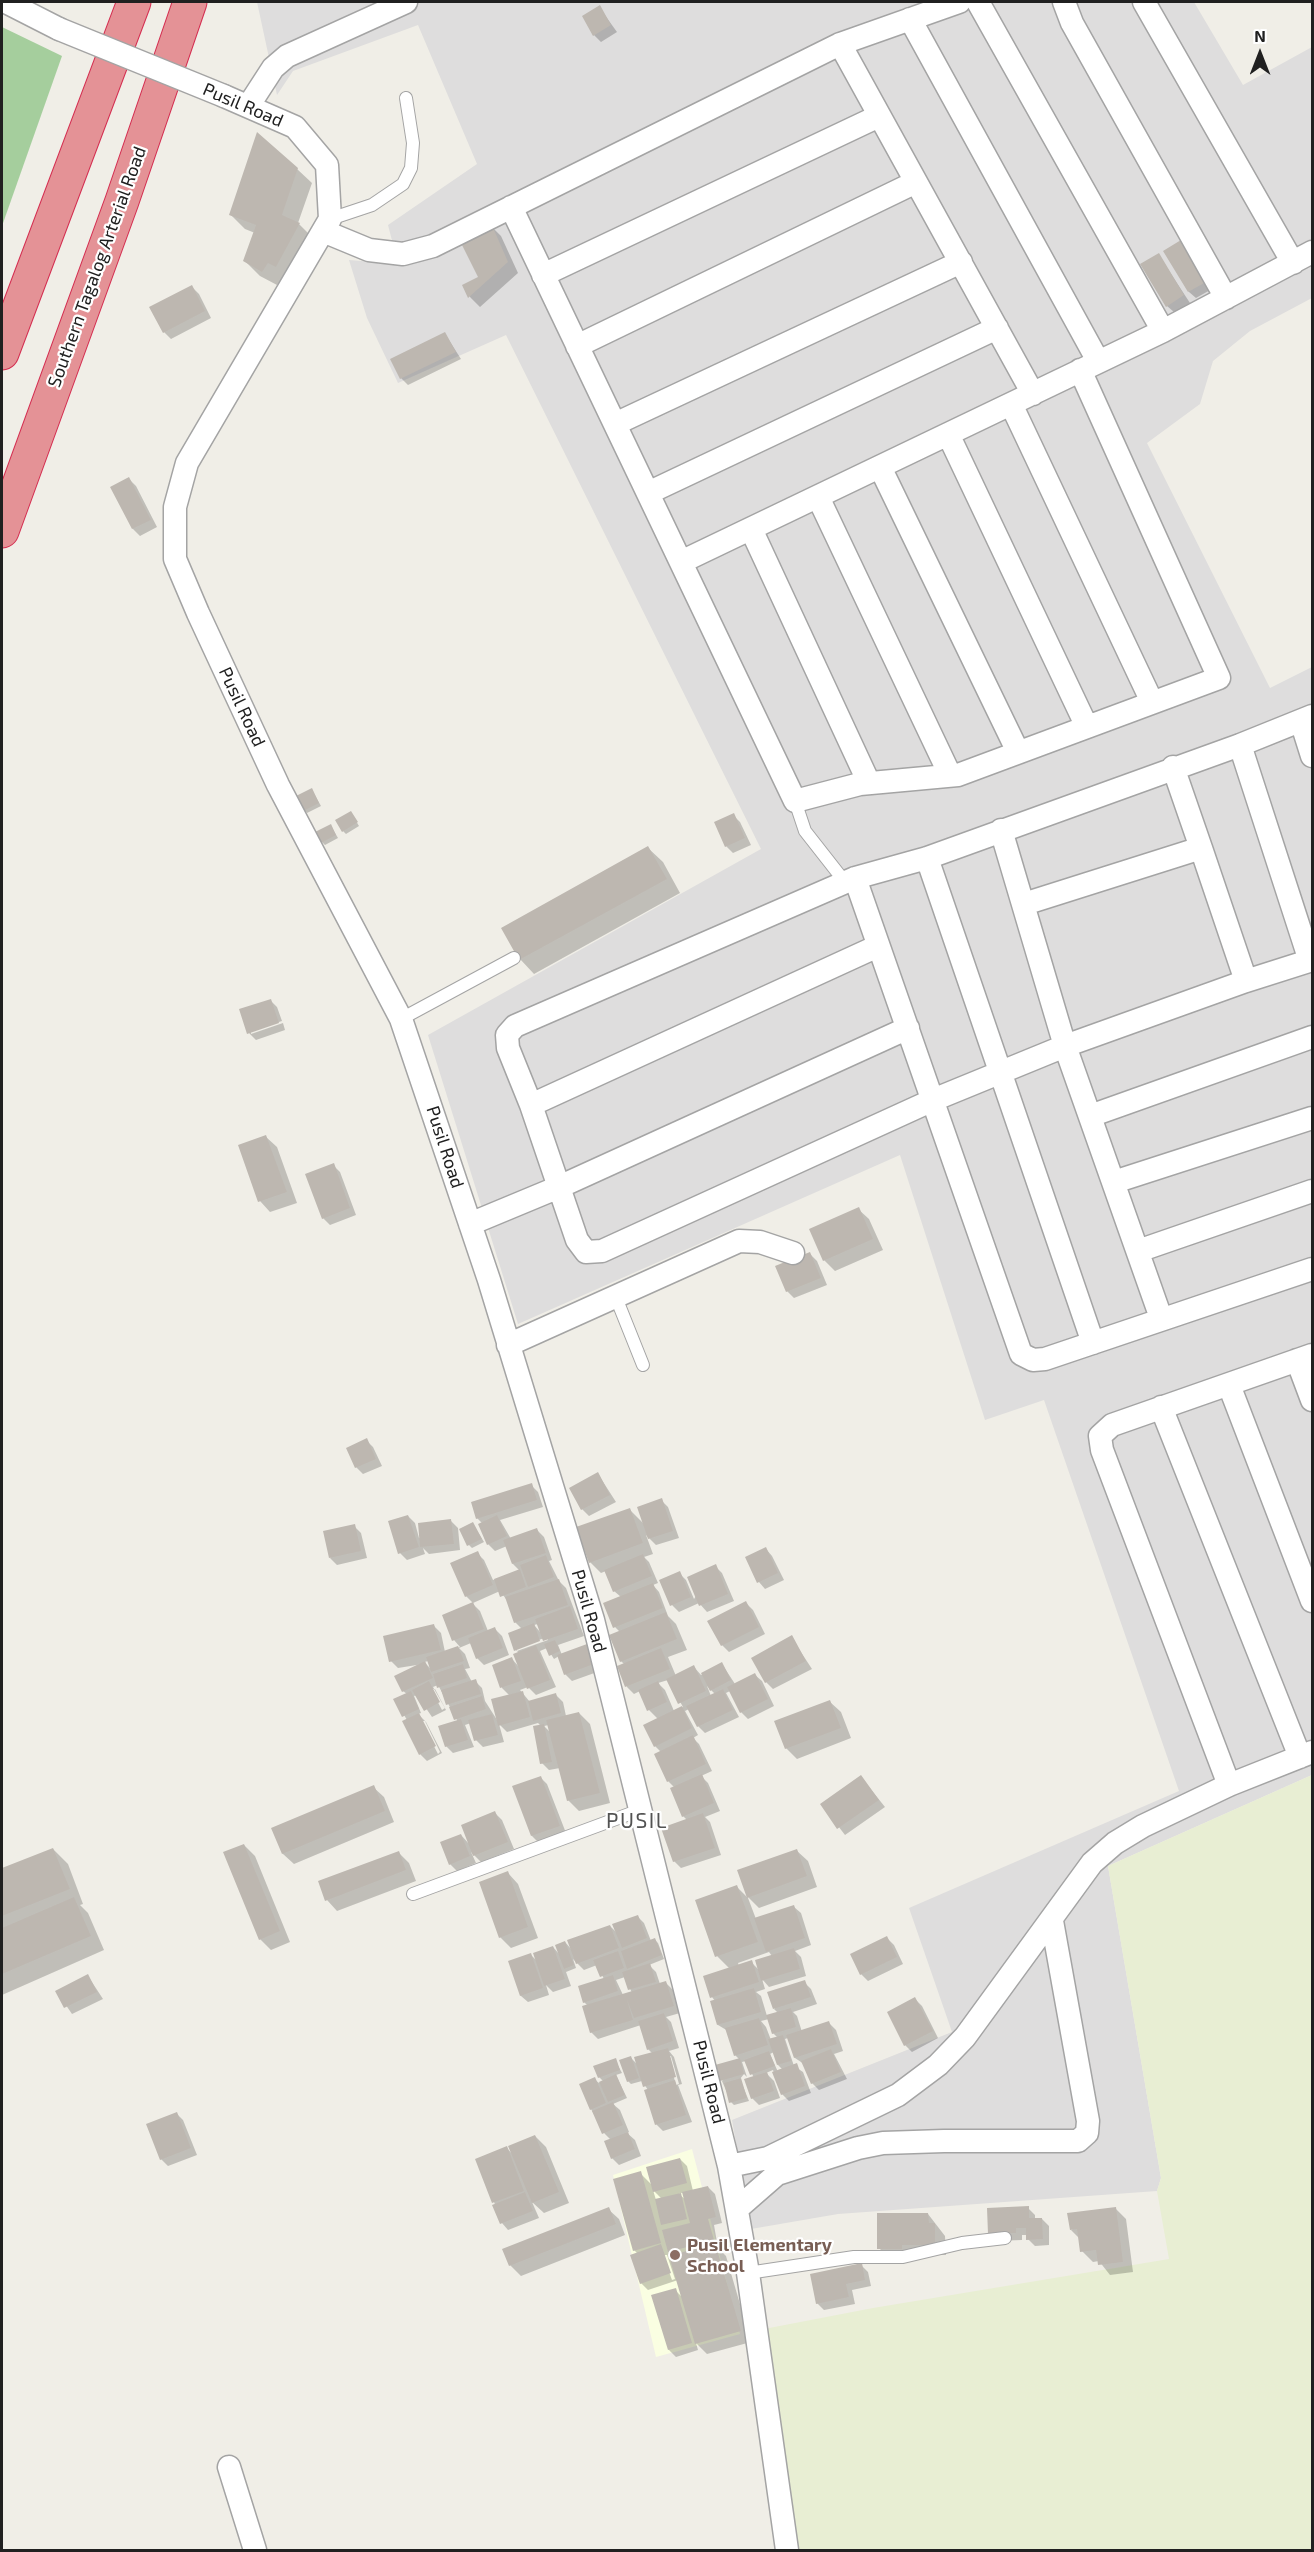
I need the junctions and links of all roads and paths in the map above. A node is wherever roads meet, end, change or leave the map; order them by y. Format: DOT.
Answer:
graph roads {
  1 [pos="6,2"];
  2 [pos="134,2"];
  3 [pos="190,2"];
  4 [pos="406,2"];
  5 [pos="959,2"];
  6 [pos="978,2"];
  7 [pos="1064,2"];
  8 [pos="1144,2"];
  9 [pos="910,20"];
  10 [pos="840,44"];
  11 [pos="406,98"];
  12 [pos="249,105"];
  13 [pos="879,116"];
  14 [pos="916,182"];
  15 [pos="511,207"];
  16 [pos="326,225"];
  17 [pos="1312,252"];
  18 [pos="961,262"];
  19 [pos="1293,263"];
  20 [pos="543,275"];
  21 [pos="1226,298"];
  22 [pos="997,328"];
  23 [pos="1163,331"];
  24 [pos="577,346"];
  25 [pos="2,353"];
  26 [pos="1089,366"];
  27 [pos="1033,394"];
  28 [pos="1011,404"];
  29 [pos="615,424"];
  30 [pos="948,434"];
  31 [pos="880,467"];
  32 [pos="648,493"];
  33 [pos="818,497"];
  34 [pos="751,529"];
  35 [pos="2,531"];
  36 [pos="681,562"];
  37 [pos="1152,702"];
  38 [pos="1307,718"];
  39 [pos="1087,727"];
  40 [pos="1240,745"];
  41 [pos="1018,752"];
  42 [pos="1312,756"];
  43 [pos="1173,767"];
  44 [pos="950,775"];
  45 [pos="869,783"];
  46 [pos="795,801"];
  47 [pos="1001,830"];
  48 [pos="1201,848"];
  49 [pos="927,858"];
  50 [pos="850,880"];
  51 [pos="1024,904"];
  52 [pos="878,946"];
  53 [pos="514,958"];
  54 [pos="1312,960"];
  55 [pos="1246,981"];
  56 [pos="401,1019"];
  57 [pos="908,1028"];
  58 [pos="1312,1037"];
  59 [pos="1065,1046"];
  60 [pos="1000,1073"];
  61 [pos="933,1100"];
  62 [pos="531,1104"];
  63 [pos="1090,1116"];
  64 [pos="1312,1118"];
  65 [pos="1114,1182"];
  66 [pos="559,1186"];
  67 [pos="1312,1191"];
  68 [pos="470,1224"];
  69 [pos="1138,1251"];
  70 [pos="793,1253"];
  71 [pos="1312,1269"];
  72 [pos="615,1295"];
  73 [pos="1161,1318"];
  74 [pos="1093,1342"];
  75 [pos="508,1345"];
  76 [pos="1305,1357"];
  77 [pos="643,1365"];
  78 [pos="1229,1385"];
  79 [pos="1312,1400"];
  80 [pos="1161,1407"];
  81 [pos="1312,1601"];
  82 [pos="1306,1754"];
  83 [pos="1229,1785"];
  84 [pos="640,1810"];
  85 [pos="413,1894"];
  86 [pos="1052,1922"];
  87 [pos="729,2166"];
  88 [pos="738,2208"];
  89 [pos="1005,2238"];
  90 [pos="748,2273"];
  91 [pos="229,2467"];
  92 [pos="255,2550"];
  93 [pos="787,2550"];
  1 -- 12 [label="street, Pusil Road, bridge"];
  2 -- 25 [label="highway"];
  3 -- 35 [label="highway, Southern Tagalog Arterial Road"];
  4 -- 12 [label="street"];
  5 -- 9 [label="street"];
  6 -- 23 [label="street"];
  7 -- 21 [label="street"];
  8 -- 19 [label="street"];
  9 -- 10 [label="street"];
  9 -- 26 [label="street"];
  10 -- 13 [label="street"];
  10 -- 15 [label="street"];
  11 -- 16 [label="lane"];
  12 -- 16 [label="street, Pusil Road"];
  13 -- 14 [label="street"];
  13 -- 20 [label="street"];
  14 -- 18 [label="street"];
  14 -- 24 [label="street"];
  15 -- 16 [label="street"];
  15 -- 20 [label="street"];
  16 -- 56 [label="street, Pusil Road"];
  17 -- 19 [label="street"];
  18 -- 22 [label="street"];
  18 -- 29 [label="street"];
  19 -- 21 [label="street"];
  20 -- 24 [label="street"];
  21 -- 23 [label="street"];
  22 -- 27 [label="street"];
  22 -- 32 [label="street"];
  23 -- 26 [label="street"];
  24 -- 29 [label="street"];
  26 -- 27 [label="street"];
  26 -- 37 [label="street"];
  27 -- 28 [label="street"];
  28 -- 30 [label="street"];
  28 -- 37 [label="street"];
  29 -- 32 [label="street"];
  30 -- 31 [label="street"];
  30 -- 39 [label="street"];
  31 -- 33 [label="street"];
  31 -- 41 [label="street"];
  32 -- 36 [label="street"];
  33 -- 34 [label="street"];
  33 -- 44 [label="street"];
  34 -- 36 [label="street"];
  34 -- 45 [label="street"];
  36 -- 46 [label="street"];
  37 -- 39 [label="street"];
  38 -- 40 [label="street"];
  38 -- 42 [label="street"];
  39 -- 41 [label="street"];
  40 -- 43 [label="street"];
  40 -- 54 [label="street"];
  41 -- 44 [label="street"];
  43 -- 47 [label="street"];
  43 -- 48 [label="street"];
  44 -- 45 [label="street"];
  45 -- 46 [label="street"];
  46 -- 50 [label="lane"];
  47 -- 49 [label="street"];
  47 -- 51 [label="street"];
  48 -- 51 [label="street"];
  48 -- 55 [label="street"];
  49 -- 50 [label="street"];
  49 -- 60 [label="street"];
  50 -- 52 [label="street"];
  50 -- 62 [label="street"];
  51 -- 59 [label="street"];
  52 -- 57 [label="street"];
  52 -- 62 [label="street"];
  53 -- 56 [label="lane"];
  54 -- 55 [label="street"];
  55 -- 59 [label="street"];
  56 -- 68 [label="street, Pusil Road"];
  57 -- 61 [label="street"];
  57 -- 66 [label="street"];
  58 -- 63 [label="street"];
  59 -- 60 [label="street"];
  59 -- 63 [label="street"];
  60 -- 61 [label="street"];
  60 -- 74 [label="street"];
  61 -- 66 [label="street"];
  61 -- 74 [label="street"];
  62 -- 66 [label="street"];
  63 -- 65 [label="street"];
  64 -- 65 [label="street"];
  65 -- 69 [label="street"];
  66 -- 68 [label="street"];
  67 -- 69 [label="street"];
  68 -- 75 [label="street, Pusil Road"];
  69 -- 73 [label="street"];
  70 -- 72 [label="street"];
  71 -- 73 [label="street"];
  72 -- 75 [label="street"];
  72 -- 77 [label="lane"];
  73 -- 74 [label="street"];
  75 -- 84 [label="street, Pusil Road"];
  76 -- 78 [label="street"];
  76 -- 79 [label="street"];
  78 -- 80 [label="street"];
  78 -- 81 [label="street"];
  80 -- 82 [label="street"];
  80 -- 83 [label="street"];
  82 -- 83 [label="street"];
  83 -- 86 [label="street"];
  84 -- 85 [label="lane"];
  84 -- 87 [label="street, Pusil Road"];
  86 -- 87 [label="street"];
  86 -- 88 [label="street"];
  87 -- 88 [label="street, Pusil Road"];
  88 -- 90 [label="street, Pusil Road"];
  89 -- 90 [label="lane"];
  90 -- 93 [label="street, Pusil Road"];
  91 -- 92 [label="street"];
}
